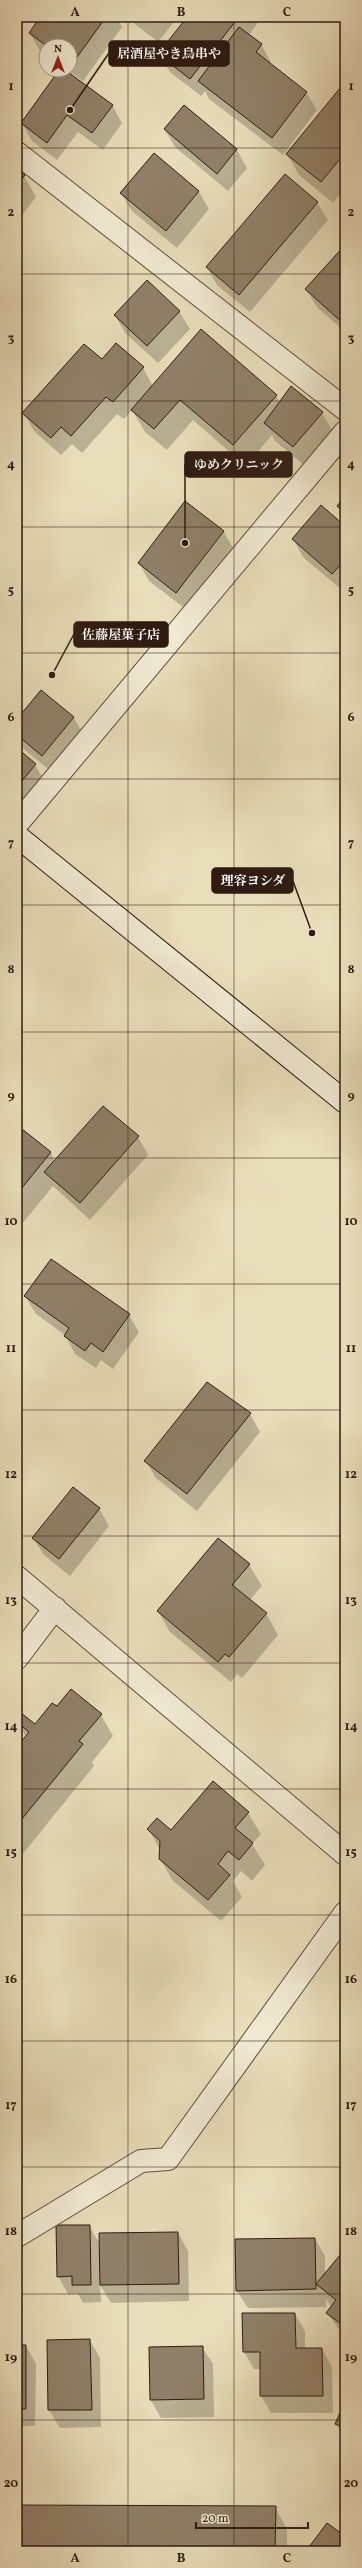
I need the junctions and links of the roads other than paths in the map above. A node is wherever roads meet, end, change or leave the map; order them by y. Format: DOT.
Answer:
graph roads {
  1 [pos="17,153"];
  2 [pos="345,409"];
  3 [pos="345,432"];
  4 [pos="17,824"];
  5 [pos="17,836"];
  6 [pos="345,1102"];
  7 [pos="17,1577"];
  8 [pos="55,1608"];
  9 [pos="17,1658"];
  10 [pos="345,1854"];
  11 [pos="345,1913"];
  12 [pos="17,2236"];
  1 -- 2 [label="street"];
  3 -- 4 [label="street"];
  5 -- 6 [label="street"];
  7 -- 8 [label="street"];
  8 -- 9 [label="street"];
  8 -- 10 [label="street"];
  11 -- 12 [label="street"];
}
